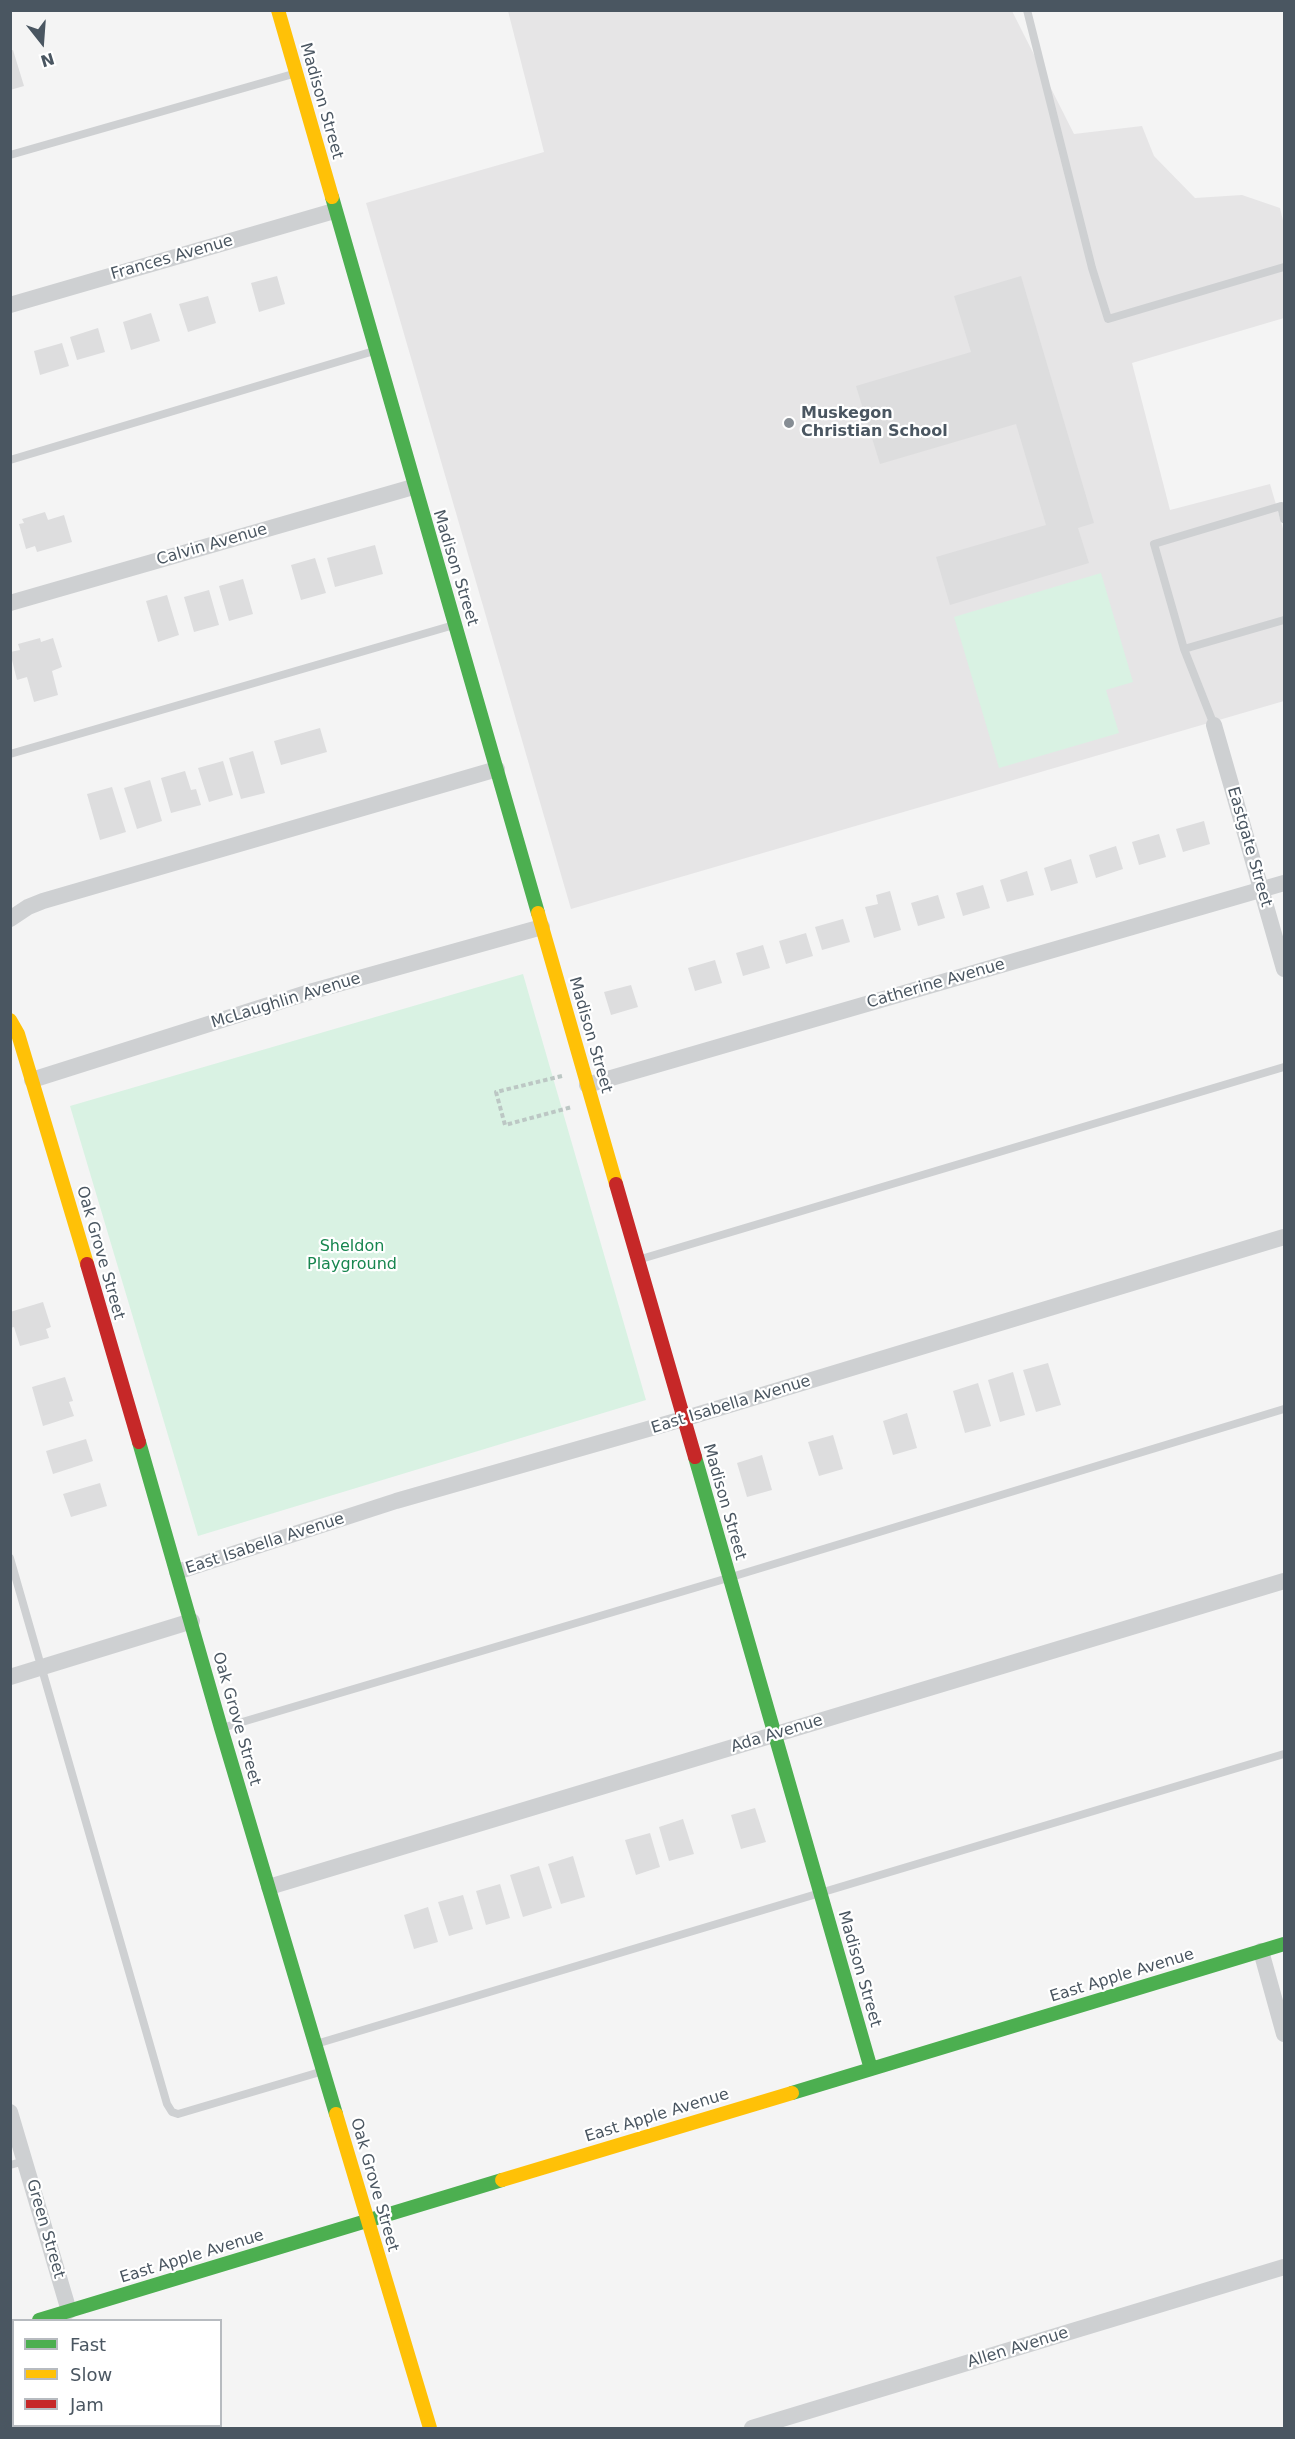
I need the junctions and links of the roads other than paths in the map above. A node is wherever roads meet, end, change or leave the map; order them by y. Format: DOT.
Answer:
graph roads {
  1 [pos="278,10"];
  2 [pos="1027,10"];
  3 [pos="297,73"];
  4 [pos="10,155"];
  5 [pos="334,211"];
  6 [pos="1284,267"];
  7 [pos="10,305"];
  8 [pos="374,351"];
  9 [pos="10,460"];
  10 [pos="413,487"];
  11 [pos="1284,519"];
  12 [pos="10,603"];
  13 [pos="1284,620"];
  14 [pos="454,624"];
  15 [pos="1184,649"];
  16 [pos="1214,725"];
  17 [pos="10,754"];
  18 [pos="497,769"];
  19 [pos="1284,884"];
  20 [pos="1262,890"];
  21 [pos="10,919"];
  22 [pos="542,927"];
  23 [pos="1284,969"];
  24 [pos="10,1020"];
  25 [pos="1284,1067"];
  26 [pos="32,1080"];
  27 [pos="590,1093"];
  28 [pos="1284,1237"];
  29 [pos="638,1260"];
  30 [pos="1284,1408"];
  31 [pos="683,1419"];
  32 [pos="10,1558"];
  33 [pos="177,1572"];
  34 [pos="728,1578"];
  35 [pos="1284,1581"];
  36 [pos="192,1622"];
  37 [pos="43,1667"];
  38 [pos="10,1677"];
  39 [pos="221,1728"];
  40 [pos="774,1735"];
  41 [pos="1284,1754"];
  42 [pos="269,1887"];
  43 [pos="819,1894"];
  44 [pos="1284,1944"];
  45 [pos="1261,1952"];
  46 [pos="1284,2034"];
  47 [pos="315,2044"];
  48 [pos="871,2069"];
  49 [pos="324,2071"];
  50 [pos="10,2112"];
  51 [pos="18,2163"];
  52 [pos="368,2221"];
  53 [pos="1284,2267"];
  54 [pos="69,2311"];
  55 [pos="42,2319"];
  56 [pos="430,2428"];
  57 [pos="752,2428"];
  1 -- 3 [label="street, Madison Street"];
  2 -- 6 [label="lane"];
  3 -- 4 [label="lane"];
  3 -- 5 [label="street, Madison Street"];
  5 -- 7 [label="street, Frances Avenue"];
  5 -- 8 [label="street, Madison Street"];
  8 -- 9 [label="lane"];
  8 -- 10 [label="street, Madison Street"];
  10 -- 12 [label="street, Calvin Avenue"];
  10 -- 14 [label="street, Madison Street"];
  11 -- 15 [label="lane"];
  13 -- 15 [label="lane"];
  14 -- 17 [label="lane"];
  14 -- 18 [label="street, Madison Street"];
  15 -- 16 [label="lane"];
  16 -- 20 [label="street, Eastgate Street"];
  18 -- 21 [label="street"];
  18 -- 22 [label="street, Madison Street"];
  19 -- 20 [label="street, Catherine Avenue"];
  20 -- 23 [label="street, Eastgate Street"];
  20 -- 27 [label="street, Catherine Avenue"];
  22 -- 26 [label="street, McLaughlin Avenue"];
  22 -- 27 [label="street, Madison Street"];
  24 -- 26 [label="street, Oak Grove Street"];
  25 -- 29 [label="lane"];
  26 -- 33 [label="street, Oak Grove Street"];
  27 -- 29 [label="street, Madison Street"];
  28 -- 31 [label="street, East Isabella Avenue"];
  29 -- 31 [label="street, Madison Street"];
  30 -- 34 [label="lane"];
  31 -- 33 [label="street, East Isabella Avenue"];
  31 -- 34 [label="street, Madison Street"];
  32 -- 37 [label="lane"];
  33 -- 36 [label="street, Oak Grove Street"];
  34 -- 39 [label="lane"];
  34 -- 40 [label="street, Madison Street"];
  35 -- 40 [label="street, Ada Avenue"];
  36 -- 37 [label="street"];
  36 -- 39 [label="street, Oak Grove Street"];
  37 -- 38 [label="street"];
  37 -- 49 [label="lane"];
  39 -- 42 [label="street, Oak Grove Street"];
  40 -- 42 [label="street, Ada Avenue"];
  40 -- 43 [label="street, Madison Street"];
  41 -- 43 [label="lane"];
  42 -- 47 [label="street, Oak Grove Street"];
  43 -- 47 [label="lane"];
  43 -- 48 [label="street, Madison Street"];
  44 -- 45 [label="street, East Apple Avenue"];
  45 -- 46 [label="street"];
  45 -- 48 [label="street, East Apple Avenue"];
  47 -- 49 [label="street, Oak Grove Street"];
  48 -- 52 [label="street, East Apple Avenue"];
  49 -- 52 [label="street, Oak Grove Street"];
  50 -- 51 [label="street, Green Street"];
  51 -- 54 [label="street, Green Street"];
  52 -- 54 [label="street, East Apple Avenue"];
  52 -- 56 [label="street, Oak Grove Street"];
  53 -- 57 [label="street, Allen Avenue"];
  54 -- 55 [label="street, East Apple Avenue"];
}
